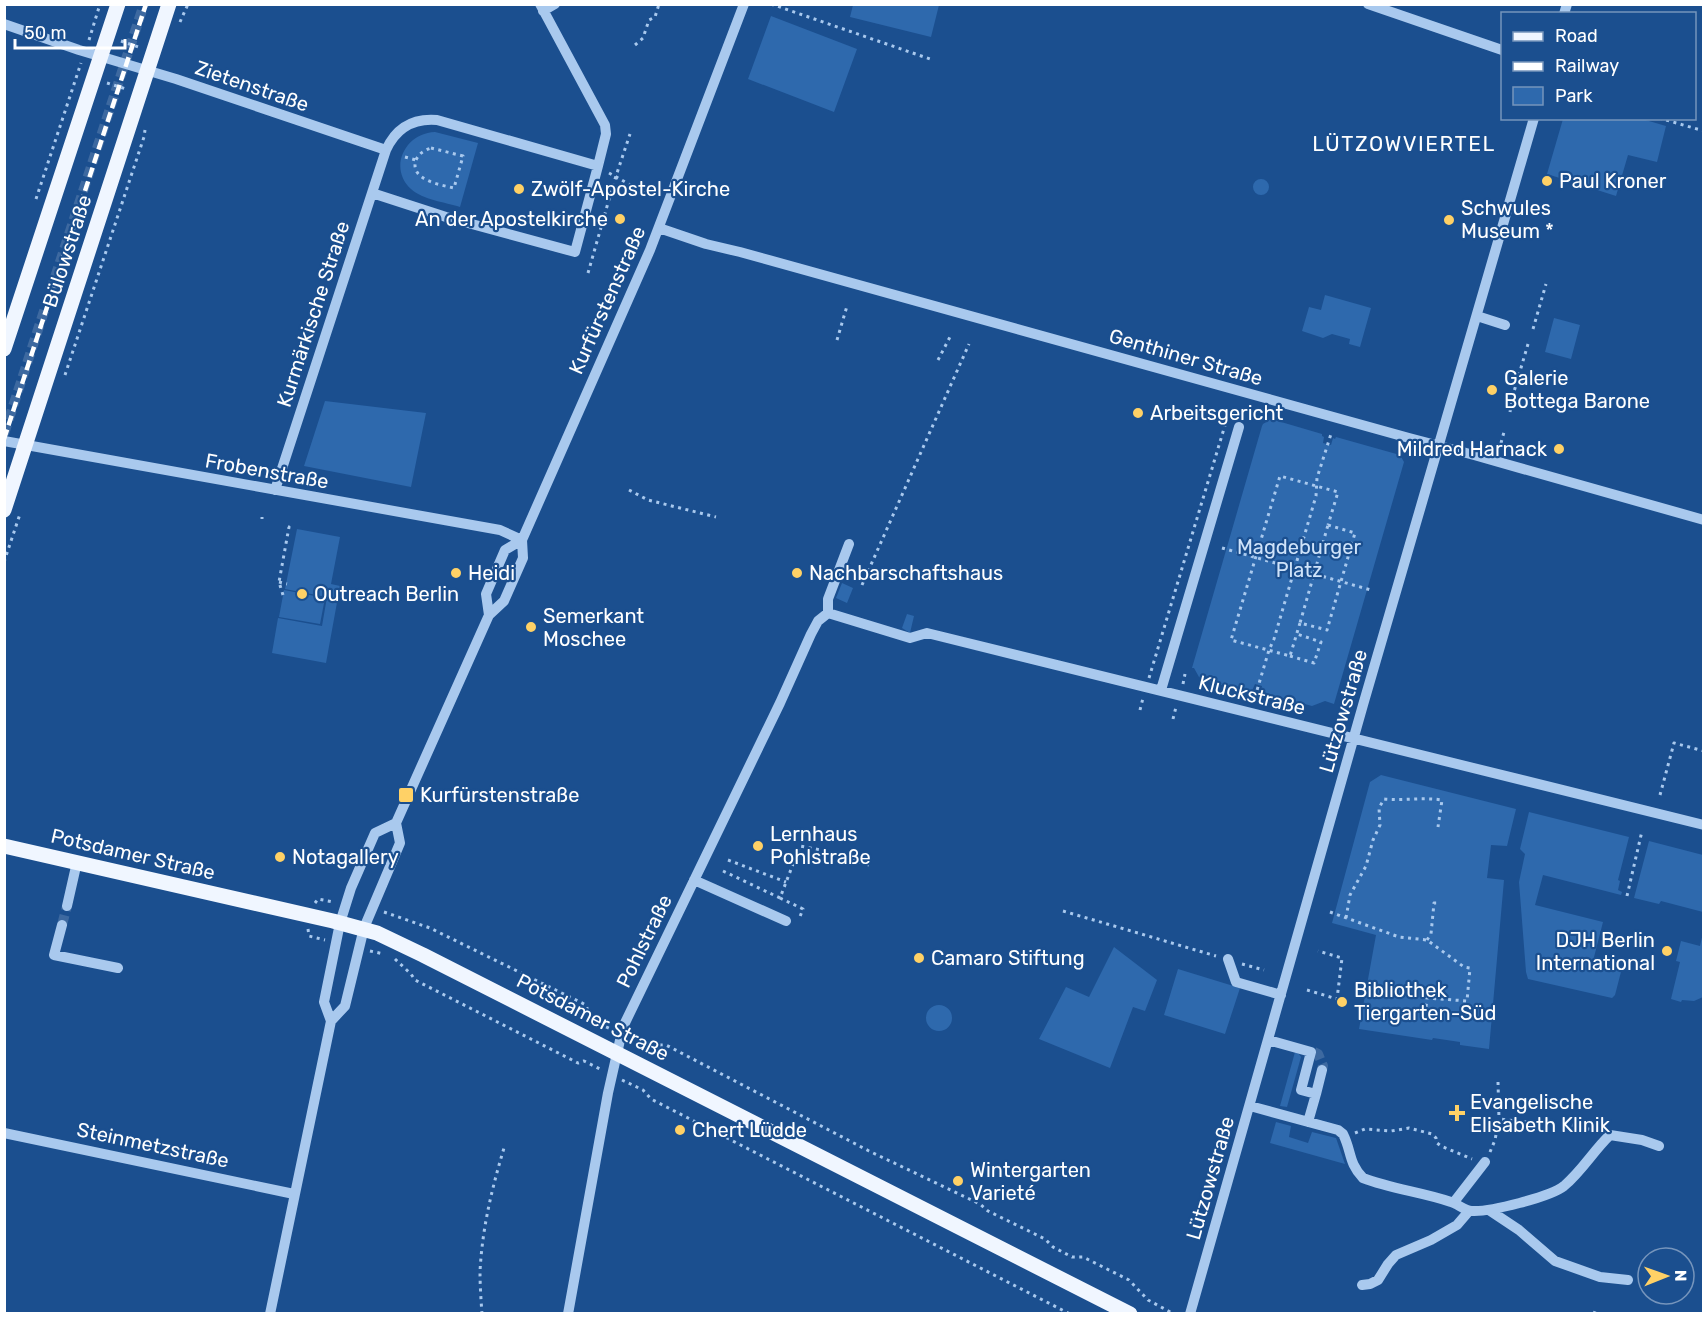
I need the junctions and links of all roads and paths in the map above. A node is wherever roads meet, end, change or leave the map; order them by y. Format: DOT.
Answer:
graph roads {
  1 [pos="100,4"];
  2 [pos="118,4"];
  3 [pos="169,4"];
  4 [pos="188,4"];
  5 [pos="555,4"];
  6 [pos="659,4"];
  7 [pos="744,4"];
  8 [pos="771,4"];
  9 [pos="1368,4"];
  10 [pos="542,8"];
  11 [pos="186,11"];
  12 [pos="97,14"];
  13 [pos="4,24"];
  14 [pos="114,39"];
  15 [pos="634,45"];
  16 [pos="1501,49"];
  17 [pos="147,50"];
  18 [pos="100,56"];
  19 [pos="930,59"];
  20 [pos="147,71"];
  21 [pos="100,80"];
  22 [pos="75,81"];
  23 [pos="134,92"];
  24 [pos="1533,120"];
  25 [pos="1666,120"];
  26 [pos="1704,131"];
  27 [pos="630,134"];
  28 [pos="144,137"];
  29 [pos="386,150"];
  30 [pos="405,157"];
  31 [pos="416,160"];
  32 [pos="598,166"];
  33 [pos="615,176"];
  34 [pos="372,194"];
  35 [pos="652,197"];
  36 [pos="35,204"];
  37 [pos="659,228"];
  38 [pos="588,273"];
  39 [pos="1546,284"];
  40 [pos="847,306"];
  41 [pos="1476,319"];
  42 [pos="1504,328"];
  43 [pos="1533,329"];
  44 [pos="951,334"];
  45 [pos="837,340"];
  46 [pos="969,344"];
  47 [pos="1528,344"];
  48 [pos="4,349"];
  49 [pos="938,360"];
  50 [pos="64,378"];
  51 [pos="1229,412"];
  52 [pos="1510,412"];
  53 [pos="1239,427"];
  54 [pos="1504,432"];
  55 [pos="1331,434"];
  56 [pos="4,441"];
  57 [pos="1502,443"];
  58 [pos="26,445"];
  59 [pos="1439,446"];
  60 [pos="1316,486"];
  61 [pos="275,490"];
  62 [pos="629,490"];
  63 [pos="4,510"];
  64 [pos="716,518"];
  65 [pos="1704,520"];
  66 [pos="18,521"];
  67 [pos="1328,525"];
  68 [pos="285,527"];
  69 [pos="522,540"];
  70 [pos="849,544"];
  71 [pos="1222,548"];
  72 [pos="1256,558"];
  73 [pos="4,562"];
  74 [pos="1295,568"];
  75 [pos="1314,574"];
  76 [pos="1341,581"];
  77 [pos="279,582"];
  78 [pos="287,584"];
  79 [pos="862,585"];
  80 [pos="1371,590"];
  81 [pos="282,595"];
  82 [pos="828,613"];
  83 [pos="489,615"];
  84 [pos="1300,622"];
  85 [pos="1296,634"];
  86 [pos="1269,650"];
  87 [pos="1290,656"];
  88 [pos="1153,665"];
  89 [pos="1161,690"];
  90 [pos="1255,697"];
  91 [pos="1353,738"];
  92 [pos="1704,751"];
  93 [pos="1660,795"];
  94 [pos="396,823"];
  95 [pos="1704,825"];
  96 [pos="1438,827"];
  97 [pos="1642,831"];
  98 [pos="4,846"];
  99 [pos="728,860"];
  100 [pos="77,862"];
  101 [pos="869,865"];
  102 [pos="723,871"];
  103 [pos="694,880"];
  104 [pos="786,882"];
  105 [pos="1627,896"];
  106 [pos="1440,903"];
  107 [pos="67,906"];
  108 [pos="1063,911"];
  109 [pos="1330,912"];
  110 [pos="401,918"];
  111 [pos="1346,918"];
  112 [pos="786,921"];
  113 [pos="340,923"];
  114 [pos="62,925"];
  115 [pos="364,928"];
  116 [pos="1427,940"];
  117 [pos="1318,951"];
  118 [pos="389,956"];
  119 [pos="1228,959"];
  120 [pos="118,968"];
  121 [pos="1264,970"];
  122 [pos="1307,990"];
  123 [pos="1281,995"];
  124 [pos="331,1021"];
  125 [pos="598,1024"];
  126 [pos="1424,1026"];
  127 [pos="1269,1040"];
  128 [pos="644,1044"];
  129 [pos="616,1052"];
  130 [pos="586,1062"];
  131 [pos="1322,1070"];
  132 [pos="1498,1082"];
  133 [pos="638,1088"];
  134 [pos="1316,1094"];
  135 [pos="1250,1106"];
  136 [pos="1499,1119"];
  137 [pos="1308,1122"];
  138 [pos="1535,1123"];
  139 [pos="1572,1125"];
  140 [pos="4,1133"];
  141 [pos="1610,1135"];
  142 [pos="1346,1139"];
  143 [pos="1659,1146"];
  144 [pos="504,1148"];
  145 [pos="1485,1162"];
  146 [pos="294,1194"];
  147 [pos="1454,1202"];
  148 [pos="1489,1210"];
  149 [pos="1470,1211"];
  150 [pos="1628,1280"];
  151 [pos="1362,1285"];
  152 [pos="1596,1308"];
  153 [pos="270,1314"];
  154 [pos="482,1314"];
  155 [pos="568,1314"];
  156 [pos="1070,1314"];
  157 [pos="1130,1314"];
  158 [pos="1174,1314"];
  159 [pos="1190,1314"];
  160 [pos="1594,1314"];
  1 -- 12 [label="path"];
  2 -- 18 [label="main road, Bülowstraße"];
  3 -- 20 [label="main road, Bülowstraße"];
  4 -- 11 [label="path"];
  5 -- 10 [label="street"];
  6 -- 15 [label="path"];
  7 -- 37 [label="street, Kurfürstenstraße"];
  8 -- 19 [label="path"];
  9 -- 16 [label="street"];
  10 -- 32 [label="street"];
  13 -- 18 [label="street, Zietenstraße"];
  14 -- 17 [label="path"];
  18 -- 20 [label="street, Zietenstraße"];
  18 -- 48 [label="main road, Bülowstraße"];
  20 -- 29 [label="street, Zietenstraße"];
  20 -- 58 [label="main road, Bülowstraße"];
  21 -- 23 [label="path"];
  22 -- 36 [label="path"];
  24 -- 41 [label="street, Lützowstraße"];
  25 -- 26 [label="path"];
  27 -- 33 [label="path"];
  28 -- 50 [label="path"];
  29 -- 32 [label="street"];
  29 -- 34 [label="street, Kurmärkische Straße"];
  30 -- 31 [label="path"];
  31 -- 31 [label="path"];
  32 -- 34 [label="street"];
  33 -- 35 [label="path"];
  33 -- 38 [label="path"];
  34 -- 61 [label="street, Kurmärkische Straße"];
  37 -- 59 [label="street, Genthiner Straße"];
  37 -- 69 [label="street, Kurfürstenstraße"];
  39 -- 43 [label="path"];
  40 -- 45 [label="path"];
  41 -- 42 [label="street"];
  41 -- 59 [label="street, Lützowstraße"];
  44 -- 49 [label="path"];
  46 -- 79 [label="path"];
  47 -- 52 [label="path"];
  51 -- 88 [label="path"];
  53 -- 89 [label="street"];
  54 -- 57 [label="path"];
  55 -- 60 [label="path"];
  56 -- 58 [label="street, Frobenstraße"];
  58 -- 61 [label="street, Frobenstraße"];
  58 -- 63 [label="main road, Bülowstraße"];
  59 -- 65 [label="street, Genthiner Straße"];
  59 -- 91 [label="street, Lützowstraße"];
  60 -- 67 [label="path"];
  60 -- 72 [label="path"];
  60 -- 74 [label="path"];
  61 -- 69 [label="street, Frobenstraße"];
  62 -- 64 [label="path"];
  66 -- 73 [label="path"];
  67 -- 75 [label="path"];
  67 -- 76 [label="path"];
  68 -- 77 [label="path"];
  69 -- 83 [label="street, Kurfürstenstraße"];
  69 -- 83 [label="street, Kurfürstenstraße"];
  70 -- 82 [label="street"];
  71 -- 72 [label="path"];
  72 -- 74 [label="path"];
  72 -- 86 [label="path"];
  74 -- 75 [label="path"];
  74 -- 86 [label="path"];
  75 -- 76 [label="path"];
  75 -- 84 [label="path"];
  76 -- 80 [label="path"];
  76 -- 84 [label="path"];
  77 -- 78 [label="path"];
  77 -- 81 [label="path"];
  82 -- 89 [label="street, Kluckstraße"];
  82 -- 103 [label="street, Pohlstraße"];
  83 -- 94 [label="street, Kurfürstenstraße"];
  84 -- 85 [label="path"];
  85 -- 87 [label="path"];
  85 -- 87 [label="path"];
  86 -- 87 [label="path"];
  86 -- 90 [label="path"];
  89 -- 91 [label="street, Kluckstraße"];
  91 -- 95 [label="street, Kluckstraße"];
  91 -- 123 [label="street, Lützowstraße"];
  92 -- 93 [label="path"];
  94 -- 113 [label="street, Kurfürstenstraße"];
  94 -- 115 [label="street, Kurfürstenstraße"];
  96 -- 111 [label="path"];
  97 -- 105 [label="path"];
  98 -- 100 [label="main road, Potsdamer Straße"];
  99 -- 104 [label="path"];
  100 -- 107 [label="street"];
  100 -- 113 [label="main road, Potsdamer Straße"];
  101 -- 104 [label="path"];
  102 -- 104 [label="path"];
  103 -- 112 [label="street"];
  103 -- 129 [label="street, Pohlstraße"];
  106 -- 116 [label="path"];
  108 -- 119 [label="path"];
  109 -- 111 [label="path"];
  110 -- 125 [label="path"];
  111 -- 116 [label="path"];
  113 -- 115 [label="main road, Potsdamer Straße"];
  113 -- 124 [label="street, Kurfürstenstraße"];
  114 -- 120 [label="street"];
  115 -- 124 [label="street, Kurfürstenstraße"];
  115 -- 129 [label="main road, Potsdamer Straße"];
  116 -- 126 [label="path"];
  117 -- 122 [label="path"];
  118 -- 130 [label="path"];
  119 -- 121 [label="path"];
  119 -- 123 [label="street"];
  123 -- 127 [label="street, Lützowstraße"];
  124 -- 146 [label="street, Kurfürstenstraße"];
  127 -- 134 [label="street"];
  127 -- 135 [label="street, Lützowstraße"];
  128 -- 158 [label="path"];
  129 -- 155 [label="street, Pohlstraße"];
  129 -- 157 [label="main road, Potsdamer Straße"];
  131 -- 134 [label="street"];
  132 -- 136 [label="path"];
  133 -- 156 [label="path"];
  134 -- 137 [label="street"];
  135 -- 137 [label="street"];
  135 -- 159 [label="street, Lützowstraße"];
  136 -- 138 [label="path"];
  136 -- 145 [label="path"];
  137 -- 142 [label="street"];
  139 -- 141 [label="path"];
  140 -- 146 [label="street, Steinmetzstraße"];
  141 -- 143 [label="street"];
  141 -- 148 [label="street"];
  142 -- 145 [label="path"];
  142 -- 147 [label="street"];
  144 -- 154 [label="path"];
  145 -- 147 [label="street"];
  146 -- 153 [label="street, Kurfürstenstraße"];
  147 -- 149 [label="street"];
  148 -- 149 [label="street"];
  148 -- 150 [label="street"];
  149 -- 151 [label="street"];
  152 -- 160 [label="path"];
}
